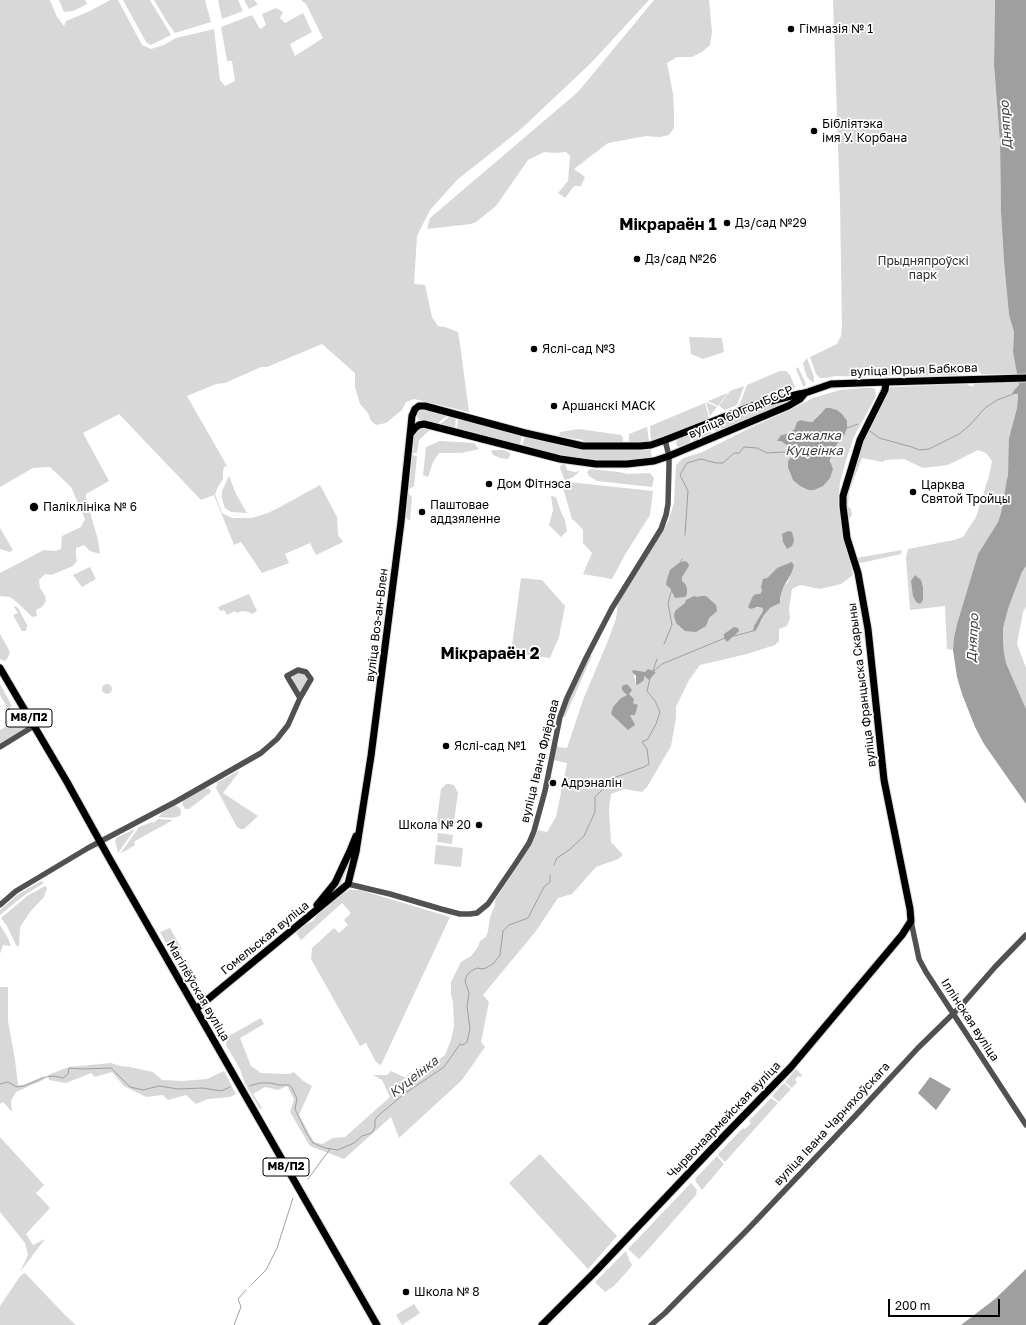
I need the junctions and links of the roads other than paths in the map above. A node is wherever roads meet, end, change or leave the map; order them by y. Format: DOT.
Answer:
graph roads {
  1 [pos="1026,378"];
  2 [pos="886,382"];
  3 [pos="805,394"];
  4 [pos="411,433"];
  5 [pos="665,440"];
  6 [pos="669,456"];
  7 [pos="0,668"];
  8 [pos="300,698"];
  9 [pos="34,726"];
  10 [pos="0,747"];
  11 [pos="361,820"];
  12 [pos="100,841"];
  13 [pos="348,884"];
  14 [pos="0,905"];
  15 [pos="305,919"];
  16 [pos="910,921"];
  17 [pos="1026,935"];
  18 [pos="196,1009"];
  19 [pos="953,1014"];
  20 [pos="1026,1125"];
  21 [pos="377,1325"];
  22 [pos="542,1325"];
  23 [pos="651,1325"];
  1 -- 2 [label="main road, вуліца Юрыя Бабкова"];
  2 -- 3 [label="main road, вуліца Юрыя Бабкова"];
  2 -- 16 [label="main road, вуліца Францыска Скарыны"];
  3 -- 5 [label="main road, вуліца 60 год БССР"];
  3 -- 6 [label="main road, вуліца 60 год БССР"];
  4 -- 5 [label="main road, вуліца 60 год БССР"];
  4 -- 6 [label="main road, вуліца 60 год БССР"];
  4 -- 11 [label="main road, вуліца Воз-ан-Влен"];
  5 -- 6 [label="street, вуліца Івана Флёрава"];
  6 -- 13 [label="street, вуліца Івана Флёрава"];
  7 -- 9 [label="main road, Магілёўская вуліца / М8/П2"];
  8 -- 8 [label="street"];
  8 -- 12 [label="street"];
  9 -- 10 [label="street"];
  9 -- 12 [label="main road, Магілёўская вуліца / М8/П2"];
  11 -- 13 [label="main road, вуліца Воз-ан-Влен"];
  11 -- 15 [label="main road, вуліца Воз-ан-Влен"];
  12 -- 14 [label="street"];
  12 -- 18 [label="main road, Магілёўская вуліца / М8/П2"];
  13 -- 15 [label="main road, Гомельская вуліца"];
  15 -- 18 [label="main road, Гомельская вуліца"];
  16 -- 19 [label="street, Іллінская вуліца"];
  16 -- 22 [label="main road, Чырвонаармейская вуліца"];
  17 -- 19 [label="street, вуліца Івана Чарняхоўскага"];
  18 -- 21 [label="main road, Магілёўская вуліца / М8/П2"];
  19 -- 20 [label="street, Іллінская вуліца"];
  19 -- 23 [label="street, вуліца Івана Чарняхоўскага"];
}
